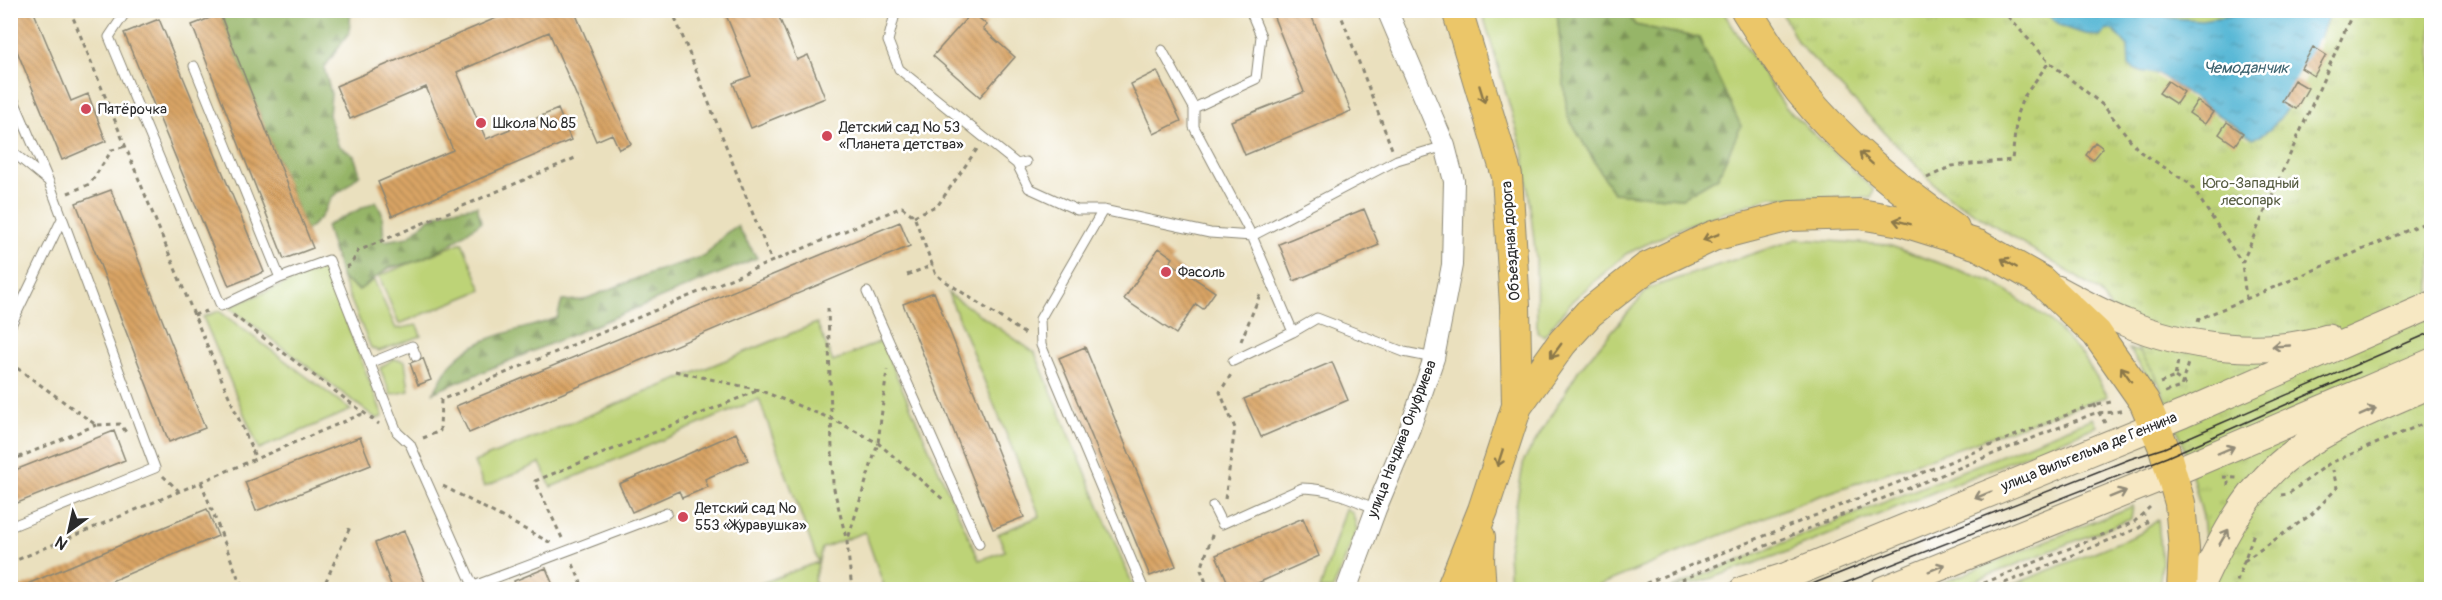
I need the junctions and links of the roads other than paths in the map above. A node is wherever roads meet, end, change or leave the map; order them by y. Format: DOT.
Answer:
graph roads {
  1 [pos="127,10"];
  2 [pos="896,10"];
  3 [pos="1250,10"];
  4 [pos="1387,10"];
  5 [pos="1457,10"];
  6 [pos="1746,10"];
  7 [pos="1162,51"];
  8 [pos="194,66"];
  9 [pos="10,91"];
  10 [pos="1194,108"];
  11 [pos="1445,146"];
  12 [pos="10,150"];
  13 [pos="49,182"];
  14 [pos="1103,210"];
  15 [pos="62,219"];
  16 [pos="1252,236"];
  17 [pos="1978,245"];
  18 [pos="280,278"];
  19 [pos="2040,280"];
  20 [pos="867,292"];
  21 [pos="2432,305"];
  22 [pos="2399,318"];
  23 [pos="10,327"];
  24 [pos="1293,332"];
  25 [pos="416,356"];
  26 [pos="1434,358"];
  27 [pos="1233,361"];
  28 [pos="2432,362"];
  29 [pos="370,363"];
  30 [pos="2432,384"];
  31 [pos="1517,406"];
  32 [pos="2149,413"];
  33 [pos="2172,472"];
  34 [pos="1213,506"];
  35 [pos="1376,509"];
  36 [pos="1483,510"];
  37 [pos="667,513"];
  38 [pos="10,528"];
  39 [pos="979,544"];
  40 [pos="475,588"];
  41 [pos="1144,590"];
  42 [pos="1346,590"];
  43 [pos="1451,590"];
  44 [pos="1481,590"];
  45 [pos="1743,590"];
  46 [pos="1883,590"];
  47 [pos="2182,590"];
  48 [pos="2198,590"];
  1 -- 18 [label="lane"];
  2 -- 14 [label="lane"];
  3 -- 10 [label="lane"];
  4 -- 11 [label="street, улица Начдива Онуфриева"];
  5 -- 31 [label="main road, Объездная дорога, one-way"];
  17 -- 6 [label="main road, one-way"];
  7 -- 10 [label="lane"];
  8 -- 18 [label="lane"];
  9 -- 13 [label="lane"];
  10 -- 16 [label="lane"];
  11 -- 16 [label="lane"];
  11 -- 26 [label="street, улица Начдива Онуфриева"];
  12 -- 13 [label="lane"];
  13 -- 15 [label="lane"];
  14 -- 16 [label="lane"];
  14 -- 41 [label="lane"];
  15 -- 23 [label="lane"];
  15 -- 38 [label="lane"];
  16 -- 24 [label="lane"];
  19 -- 17 [label="main road, one-way"];
  17 -- 31 [label="main road, one-way"];
  18 -- 29 [label="lane"];
  22 -- 19 [label="main road, one-way"];
  32 -- 19 [label="main road, one-way"];
  20 -- 39 [label="lane"];
  21 -- 22 [label="main road, улица Вильгельма де Геннина"];
  22 -- 32 [label="main road, улица Вильгельма де Геннина"];
  24 -- 26 [label="lane"];
  24 -- 27 [label="lane"];
  25 -- 29 [label="lane"];
  26 -- 35 [label="street, улица Начдива Онуфриева"];
  33 -- 28 [label="main road, one-way"];
  29 -- 40 [label="lane"];
  48 -- 30 [label="main road, one-way"];
  31 -- 36 [label="main road, one-way"];
  32 -- 33 [label="main road"];
  32 -- 45 [label="main road, улица Вильгельма де Геннина, one-way"];
  46 -- 33 [label="main road, one-way"];
  33 -- 47 [label="main road"];
  34 -- 35 [label="lane"];
  35 -- 42 [label="street, улица Начдива Онуфриева"];
  36 -- 43 [label="main road"];
  36 -- 44 [label="main road"];
  37 -- 40 [label="lane"];
}
